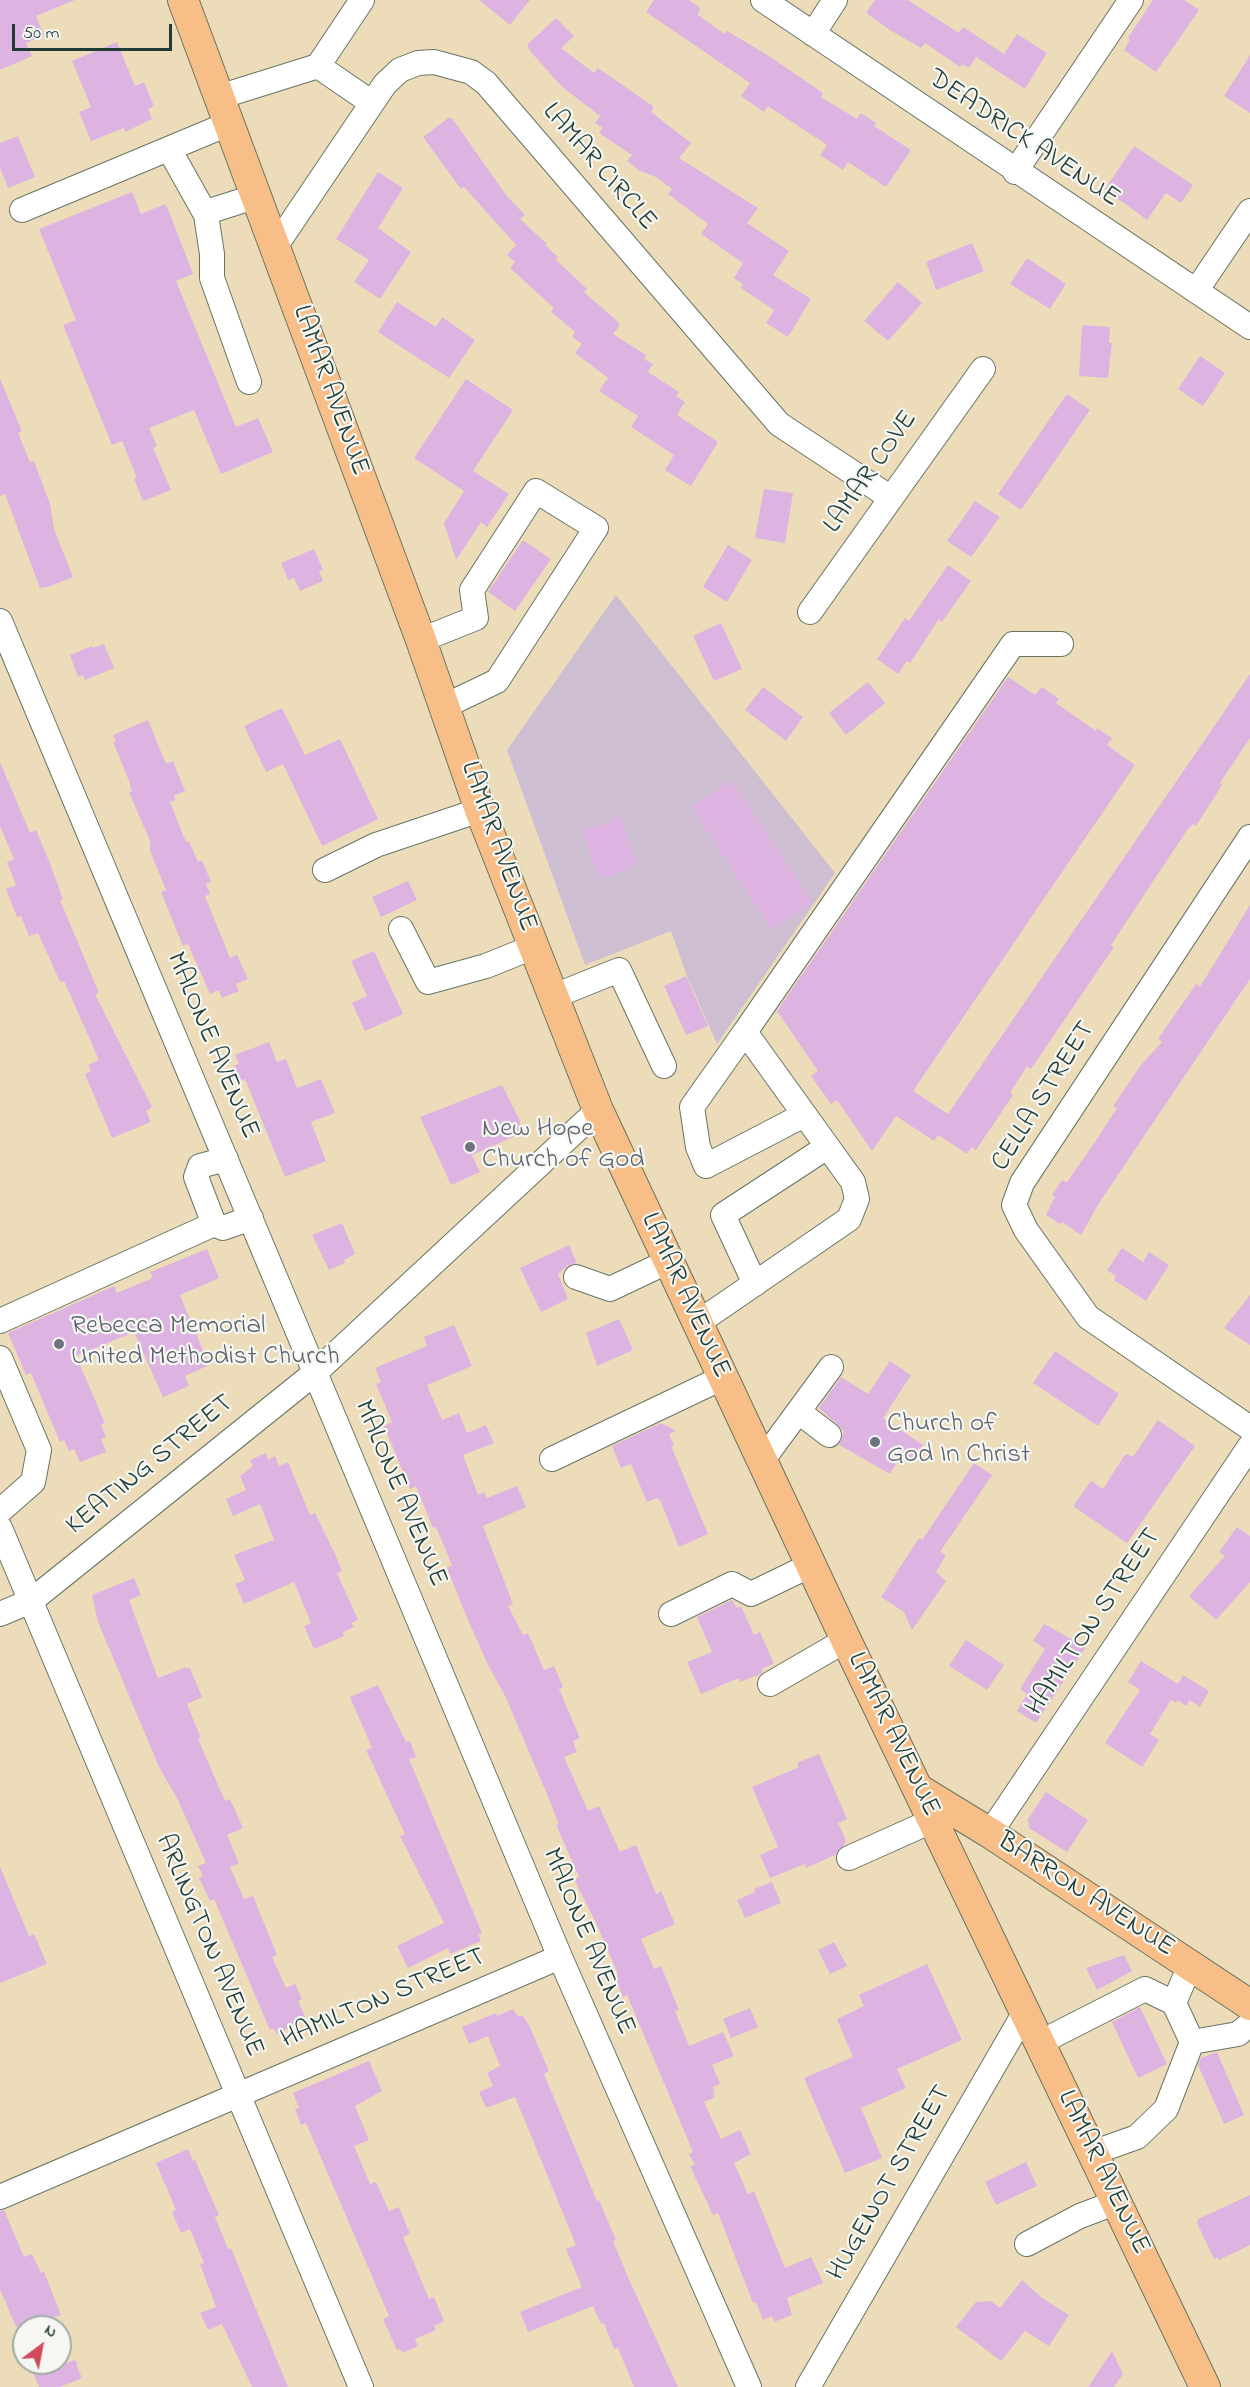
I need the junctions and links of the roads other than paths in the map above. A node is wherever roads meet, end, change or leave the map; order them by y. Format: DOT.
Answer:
graph roads {
  1 [pos="183,0"];
  2 [pos="362,0"];
  3 [pos="763,0"];
  4 [pos="836,0"];
  5 [pos="1131,0"];
  6 [pos="813,34"];
  7 [pos="318,66"];
  8 [pos="372,104"];
  9 [pos="224,110"];
  10 [pos="169,149"];
  11 [pos="1015,172"];
  12 [pos="257,196"];
  13 [pos="22,210"];
  14 [pos="1250,211"];
  15 [pos="206,215"];
  16 [pos="275,247"];
  17 [pos="1196,291"];
  18 [pos="1250,327"];
  19 [pos="983,369"];
  20 [pos="249,382"];
  21 [pos="891,498"];
  22 [pos="810,612"];
  23 [pos="0,621"];
  24 [pos="421,640"];
  25 [pos="1061,644"];
  26 [pos="445,706"];
  27 [pos="480,810"];
  28 [pos="1250,837"];
  29 [pos="325,870"];
  30 [pos="401,929"];
  31 [pos="533,947"];
  32 [pos="552,997"];
  33 [pos="745,1032"];
  34 [pos="664,1066"];
  35 [pos="598,1110"];
  36 [pos="804,1115"];
  37 [pos="828,1147"];
  38 [pos="226,1159"];
  39 [pos="251,1218"];
  40 [pos="214,1224"];
  41 [pos="667,1262"];
  42 [pos="576,1277"];
  43 [pos="755,1284"];
  44 [pos="0,1321"];
  45 [pos="696,1324"];
  46 [pos="0,1358"];
  47 [pos="831,1367"];
  48 [pos="316,1372"];
  49 [pos="722,1378"];
  50 [pos="799,1412"];
  51 [pos="1250,1428"];
  52 [pos="829,1435"];
  53 [pos="1250,1446"];
  54 [pos="552,1459"];
  55 [pos="762,1461"];
  56 [pos="0,1511"];
  57 [pos="0,1528"];
  58 [pos="811,1565"];
  59 [pos="31,1601"];
  60 [pos="0,1614"];
  61 [pos="670,1614"];
  62 [pos="846,1640"];
  63 [pos="770,1684"];
  64 [pos="918,1789"];
  65 [pos="934,1820"];
  66 [pos="990,1833"];
  67 [pos="849,1858"];
  68 [pos="560,1957"];
  69 [pos="1190,1965"];
  70 [pos="1174,2003"];
  71 [pos="1250,2005"];
  72 [pos="1025,2012"];
  73 [pos="1250,2024"];
  74 [pos="1192,2042"];
  75 [pos="1039,2043"];
  76 [pos="238,2095"];
  77 [pos="1092,2153"];
  78 [pos="0,2197"];
  79 [pos="1117,2202"];
  80 [pos="1027,2244"];
  81 [pos="361,2387"];
  82 [pos="749,2387"];
  83 [pos="808,2387"];
  84 [pos="1205,2387"];
  1 -- 9 [label="main road, LAMAR AVENUE"];
  2 -- 7 [label="street"];
  3 -- 6 [label="street, DEADRICK AVENUE"];
  4 -- 6 [label="street"];
  5 -- 11 [label="street"];
  6 -- 11 [label="street, DEADRICK AVENUE"];
  7 -- 8 [label="street"];
  7 -- 9 [label="street"];
  8 -- 16 [label="street, LAMAR CIRCLE"];
  8 -- 21 [label="street, LAMAR CIRCLE"];
  9 -- 10 [label="street"];
  9 -- 12 [label="main road, LAMAR AVENUE"];
  10 -- 13 [label="street"];
  10 -- 15 [label="street"];
  11 -- 17 [label="street, DEADRICK AVENUE"];
  12 -- 15 [label="street"];
  12 -- 16 [label="main road, LAMAR AVENUE"];
  14 -- 17 [label="street"];
  15 -- 20 [label="street"];
  16 -- 24 [label="main road, LAMAR AVENUE"];
  17 -- 18 [label="street, DEADRICK AVENUE"];
  19 -- 21 [label="street, LAMAR COVE"];
  21 -- 22 [label="street, LAMAR COVE"];
  23 -- 38 [label="street, MALONE AVENUE"];
  24 -- 26 [label="main road, LAMAR AVENUE"];
  24 -- 26 [label="street"];
  25 -- 33 [label="street"];
  26 -- 27 [label="main road, LAMAR AVENUE"];
  27 -- 29 [label="street"];
  27 -- 31 [label="main road, LAMAR AVENUE"];
  28 -- 51 [label="street, CELLA STREET"];
  30 -- 31 [label="street"];
  31 -- 32 [label="main road, LAMAR AVENUE"];
  32 -- 34 [label="street"];
  32 -- 35 [label="main road, LAMAR AVENUE"];
  33 -- 36 [label="street"];
  33 -- 36 [label="street"];
  35 -- 41 [label="main road, LAMAR AVENUE"];
  35 -- 48 [label="street, KEATING STREET"];
  36 -- 37 [label="street"];
  37 -- 43 [label="street"];
  37 -- 43 [label="street"];
  38 -- 39 [label="street, MALONE AVENUE"];
  38 -- 40 [label="street"];
  39 -- 40 [label="street"];
  39 -- 48 [label="street, MALONE AVENUE"];
  40 -- 44 [label="street"];
  41 -- 42 [label="street"];
  41 -- 45 [label="main road, LAMAR AVENUE"];
  43 -- 45 [label="street"];
  45 -- 49 [label="main road, LAMAR AVENUE"];
  46 -- 56 [label="street"];
  47 -- 50 [label="street"];
  48 -- 59 [label="street, KEATING STREET"];
  48 -- 68 [label="street, MALONE AVENUE"];
  49 -- 54 [label="street"];
  49 -- 55 [label="main road, LAMAR AVENUE"];
  50 -- 52 [label="street"];
  50 -- 55 [label="street"];
  53 -- 66 [label="street, HAMILTON STREET"];
  55 -- 58 [label="main road, LAMAR AVENUE"];
  57 -- 59 [label="street, ARLINGTON AVENUE"];
  58 -- 61 [label="street"];
  58 -- 62 [label="main road, LAMAR AVENUE"];
  59 -- 60 [label="street, KEATING STREET"];
  59 -- 76 [label="street, ARLINGTON AVENUE"];
  62 -- 63 [label="street"];
  62 -- 64 [label="main road, LAMAR AVENUE"];
  64 -- 65 [label="main road, LAMAR AVENUE"];
  64 -- 66 [label="main road, BARRON AVENUE"];
  65 -- 67 [label="street"];
  65 -- 72 [label="main road, LAMAR AVENUE"];
  66 -- 69 [label="main road, BARRON AVENUE"];
  68 -- 76 [label="street, HAMILTON STREET"];
  68 -- 82 [label="street, MALONE AVENUE"];
  69 -- 70 [label="street"];
  69 -- 71 [label="main road, BARRON AVENUE"];
  70 -- 74 [label="street"];
  70 -- 75 [label="street"];
  72 -- 75 [label="main road, LAMAR AVENUE"];
  72 -- 83 [label="street, HUGENOT STREET"];
  73 -- 74 [label="street"];
  74 -- 77 [label="street"];
  75 -- 77 [label="main road, LAMAR AVENUE"];
  76 -- 78 [label="street, HAMILTON STREET"];
  76 -- 81 [label="street, ARLINGTON AVENUE"];
  77 -- 79 [label="main road, LAMAR AVENUE"];
  79 -- 80 [label="street"];
  79 -- 84 [label="main road, LAMAR AVENUE"];
}
